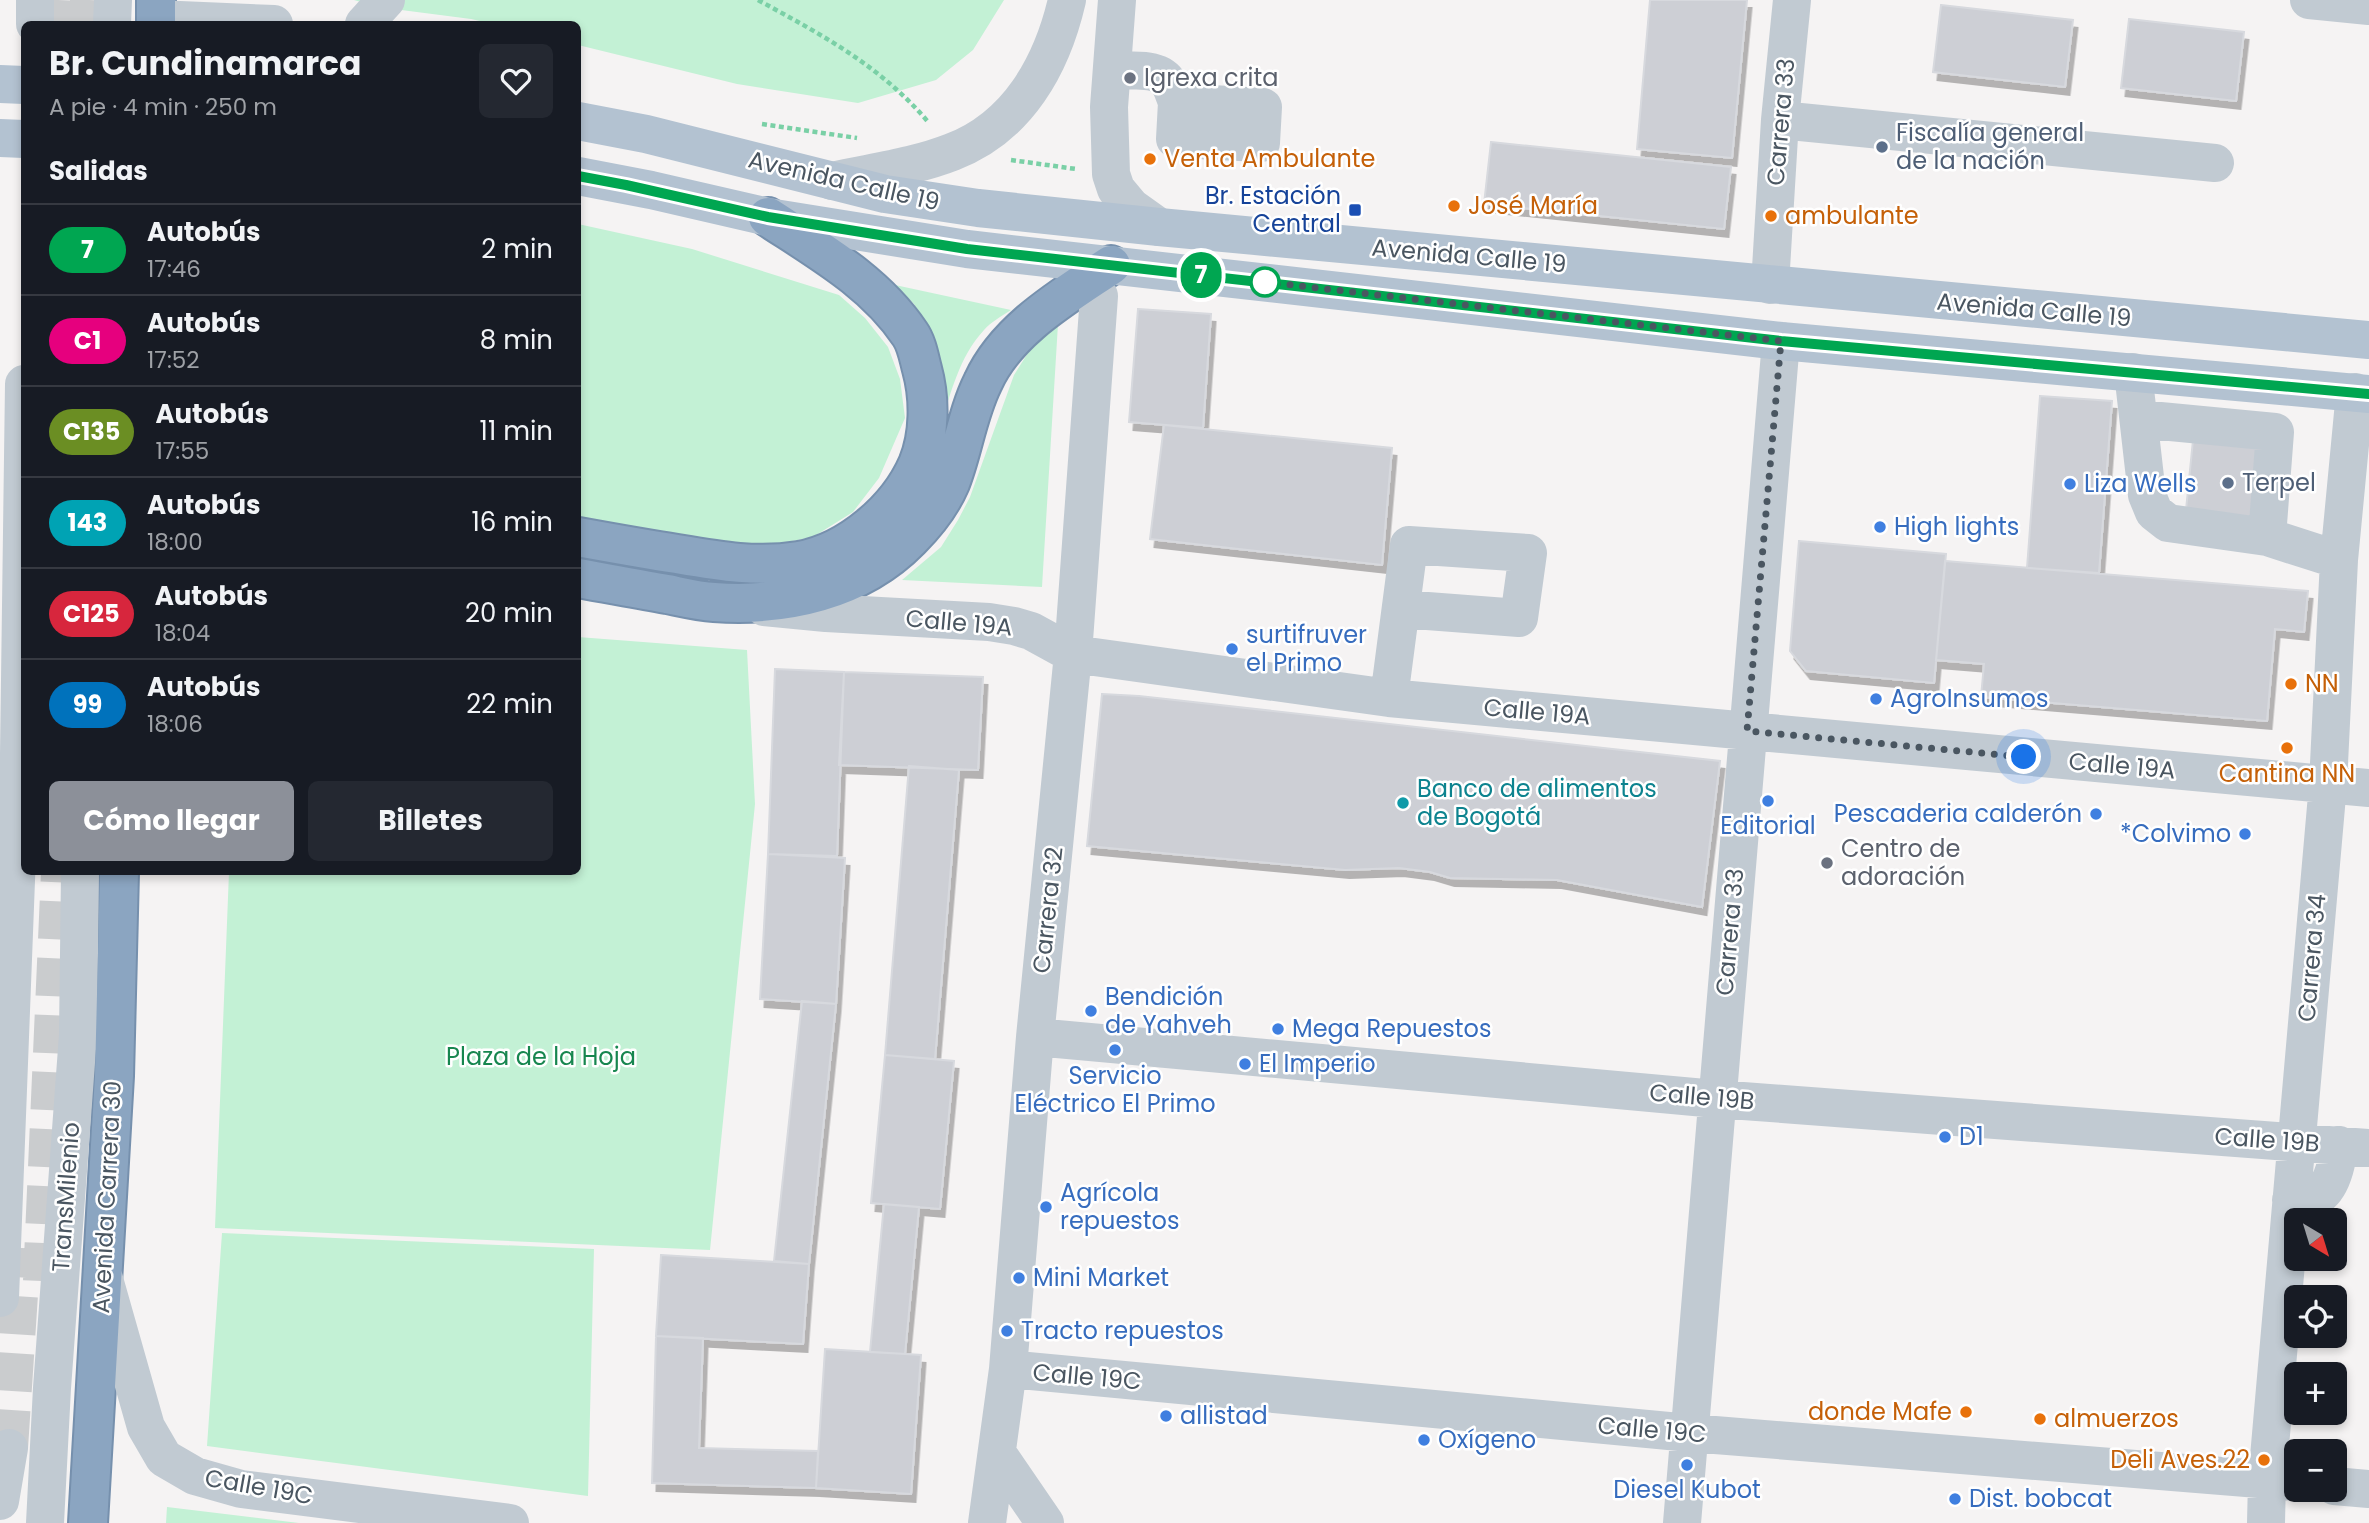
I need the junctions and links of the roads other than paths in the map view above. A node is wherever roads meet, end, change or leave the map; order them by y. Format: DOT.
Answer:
graph roads {
  1 [pos="34,0"];
  2 [pos="113,0"];
  3 [pos="386,0"];
  4 [pos="1067,0"];
  5 [pos="1117,0"];
  6 [pos="1792,0"];
  7 [pos="2309,0"];
  8 [pos="2369,6"];
  9 [pos="156,14"];
  10 [pos="34,21"];
  11 [pos="112,21"];
  12 [pos="239,21"];
  13 [pos="367,21"];
  14 [pos="1112,69"];
  15 [pos="0,84"];
  16 [pos="21,85"];
  17 [pos="1177,102"];
  18 [pos="1780,120"];
  19 [pos="581,122"];
  20 [pos="0,138"];
  21 [pos="21,139"];
  22 [pos="2215,163"];
  23 [pos="581,177"];
  24 [pos="832,181"];
  25 [pos="768,217"];
  26 [pos="1159,227"];
  27 [pos="1105,280"];
  28 [pos="1770,285"];
  29 [pos="2369,340"];
  30 [pos="1781,341"];
  31 [pos="2133,372"];
  32 [pos="2362,393"];
  33 [pos="2139,419"];
  34 [pos="2267,537"];
  35 [pos="581,538"];
  36 [pos="2339,560"];
  37 [pos="581,579"];
  38 [pos="713,602"];
  39 [pos="21,606"];
  40 [pos="1401,609"];
  41 [pos="1073,654"];
  42 [pos="1389,698"];
  43 [pos="1747,731"];
  44 [pos="2328,784"];
  45 [pos="2369,788"];
  46 [pos="80,875"];
  47 [pos="119,875"];
  48 [pos="1035,1037"];
  49 [pos="1716,1099"];
  50 [pos="2295,1142"];
  51 [pos="2354,1147"];
  52 [pos="2291,1200"];
  53 [pos="103,1274"];
  54 [pos="0,1298"];
  55 [pos="1008,1369"];
  56 [pos="1690,1433"];
  57 [pos="997,1453"];
  58 [pos="2282,1481"];
  59 [pos="2347,1487"];
  60 [pos="2369,1489"];
  61 [pos="0,1501"];
  62 [pos="36,1523"];
  63 [pos="45,1523"];
  64 [pos="88,1523"];
  65 [pos="510,1523"];
  66 [pos="987,1523"];
  67 [pos="1045,1523"];
  68 [pos="1682,1523"];
  69 [pos="2266,1523"];
  1 -- 10 [label="street"];
  2 -- 11 [label="street"];
  3 -- 13 [label="street"];
  4 -- 24 [label="street"];
  5 -- 14 [label="street"];
  6 -- 18 [label="street, Carrera 33"];
  7 -- 8 [label="street"];
  9 -- 12 [label="street"];
  14 -- 17 [label="street"];
  14 -- 26 [label="street"];
  15 -- 16 [label="main road"];
  18 -- 22 [label="street"];
  18 -- 28 [label="street, Carrera 33"];
  19 -- 24 [label="main road, Avenida Calle 19"];
  20 -- 21 [label="main road"];
  23 -- 25 [label="main road, Avenida Calle 19"];
  24 -- 26 [label="main road, Avenida Calle 19"];
  25 -- 27 [label="main road, Avenida Calle 19"];
  25 -- 35 [label="highway"];
  26 -- 28 [label="main road, Avenida Calle 19"];
  27 -- 30 [label="main road, Avenida Calle 19"];
  27 -- 38 [label="highway"];
  27 -- 41 [label="street, Carrera 32"];
  28 -- 29 [label="main road, Avenida Calle 19"];
  30 -- 31 [label="main road, Avenida Calle 19"];
  30 -- 43 [label="street, Carrera 33"];
  31 -- 32 [label="main road, Avenida Calle 19"];
  31 -- 33 [label="street"];
  32 -- 36 [label="street, Carrera 34"];
  33 -- 34 [label="street"];
  33 -- 34 [label="street"];
  34 -- 36 [label="street"];
  36 -- 44 [label="street, Carrera 34"];
  37 -- 38 [label="highway"];
  38 -- 41 [label="street, Calle 19A"];
  39 -- 54 [label="street"];
  40 -- 42 [label="street"];
  41 -- 42 [label="street, Calle 19A"];
  41 -- 48 [label="street, Carrera 32"];
  42 -- 43 [label="street, Calle 19A"];
  43 -- 44 [label="street, Calle 19A"];
  43 -- 49 [label="street, Carrera 33"];
  44 -- 45 [label="street, Calle 19A"];
  44 -- 50 [label="street, Carrera 34"];
  46 -- 63 [label="street, TransMilenio"];
  47 -- 53 [label="highway, Avenida Carrera 30"];
  48 -- 49 [label="street, Calle 19B"];
  48 -- 55 [label="street, Carrera 32"];
  49 -- 50 [label="street, Calle 19B"];
  49 -- 56 [label="street, Carrera 33"];
  50 -- 51 [label="street, Calle 19B"];
  50 -- 52 [label="street, Carrera 34"];
  51 -- 52 [label="street"];
  52 -- 58 [label="street, Carrera 34"];
  53 -- 64 [label="highway, Avenida Carrera 30"];
  53 -- 65 [label="street, Calle 19C"];
  55 -- 56 [label="street, Calle 19C"];
  55 -- 57 [label="street, Carrera 32"];
  56 -- 58 [label="street, Calle 19C"];
  56 -- 68 [label="street, Carrera 33"];
  57 -- 66 [label="street, Carrera 32"];
  57 -- 67 [label="street"];
  58 -- 69 [label="street, Carrera 34"];
  59 -- 60 [label="street"];
  61 -- 62 [label="street"];
}
